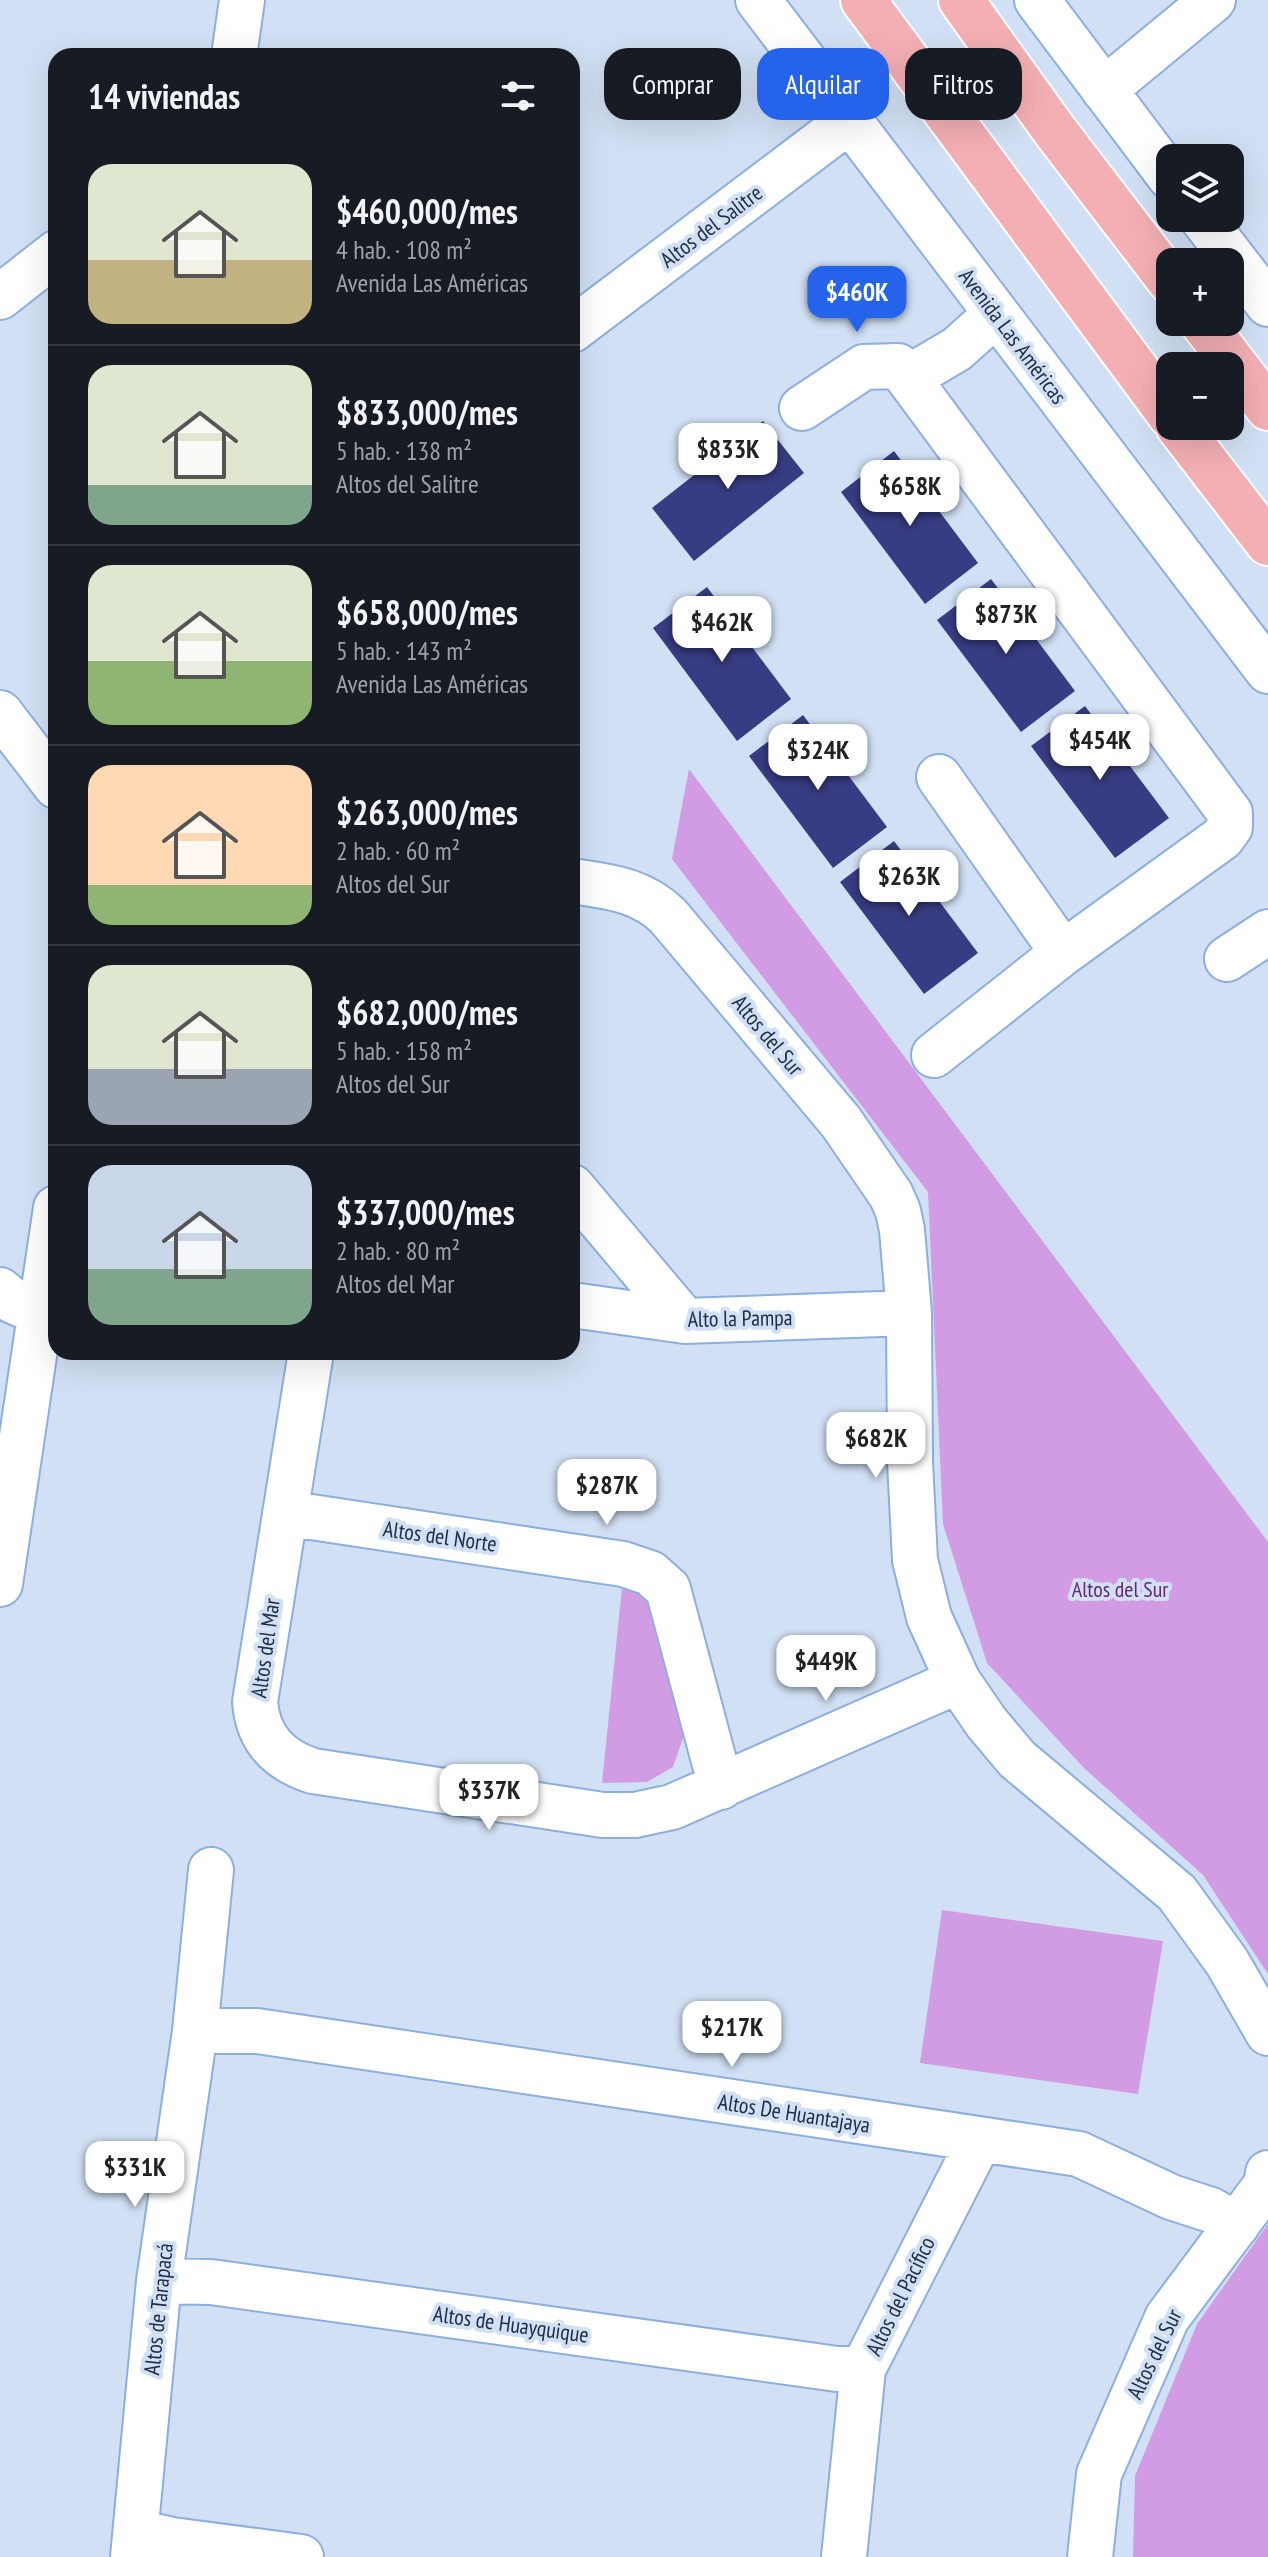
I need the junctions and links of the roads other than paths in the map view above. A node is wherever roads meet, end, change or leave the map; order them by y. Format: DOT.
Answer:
graph roads {
  1 [pos="242,0"];
  2 [pos="758,0"];
  3 [pos="863,0"];
  4 [pos="961,0"];
  5 [pos="1037,0"];
  6 [pos="1213,0"];
  7 [pos="235,48"];
  8 [pos="1104,90"];
  9 [pos="849,121"];
  10 [pos="1156,159"];
  11 [pos="1213,232"];
  12 [pos="48,259"];
  13 [pos="1156,263"];
  14 [pos="0,297"];
  15 [pos="1268,304"];
  16 [pos="996,314"];
  17 [pos="580,324"];
  18 [pos="1213,336"];
  19 [pos="908,378"];
  20 [pos="1156,396"];
  21 [pos="802,408"];
  22 [pos="1268,408"];
  23 [pos="1189,440"];
  24 [pos="1268,543"];
  25 [pos="1268,671"];
  26 [pos="0,713"];
  27 [pos="48,776"];
  28 [pos="939,777"];
  29 [pos="580,882"];
  30 [pos="1268,932"];
  31 [pos="1063,953"];
  32 [pos="1227,959"];
  33 [pos="934,1055"];
  34 [pos="580,1196"];
  35 [pos="48,1260"];
  36 [pos="0,1290"];
  37 [pos="580,1306"];
  38 [pos="40,1313"];
  39 [pos="909,1313"];
  40 [pos="685,1321"];
  41 [pos="310,1360"];
  42 [pos="8,1476"];
  43 [pos="285,1513"];
  44 [pos="0,1584"];
  45 [pos="958,1681"];
  46 [pos="721,1787"];
  47 [pos="211,1870"];
  48 [pos="195,2031"];
  49 [pos="1268,2033"];
  50 [pos="979,2141"];
  51 [pos="1268,2173"];
  52 [pos="1237,2225"];
  53 [pos="159,2281"];
  54 [pos="863,2369"];
  55 [pos="134,2545"];
  56 [pos="301,2557"];
  57 [pos="844,2557"];
  58 [pos="1090,2557"];
  1 -- 7 [label="street"];
  2 -- 9 [label="street, Avenida Las Américas"];
  3 -- 20 [label="main road"];
  4 -- 13 [label="main road"];
  5 -- 8 [label="street"];
  6 -- 8 [label="street"];
  8 -- 10 [label="street"];
  9 -- 16 [label="street, Avenida Las Américas"];
  9 -- 17 [label="street, Altos del Salitre"];
  11 -- 15 [label="street"];
  12 -- 14 [label="street"];
  16 -- 19 [label="street"];
  16 -- 25 [label="street, Avenida Las Américas"];
  18 -- 22 [label="main road"];
  19 -- 21 [label="street"];
  19 -- 31 [label="street"];
  23 -- 24 [label="main road"];
  26 -- 27 [label="street"];
  28 -- 31 [label="street"];
  29 -- 39 [label="street, Altos del Sur"];
  30 -- 32 [label="street"];
  31 -- 33 [label="street"];
  34 -- 40 [label="street"];
  35 -- 38 [label="street"];
  36 -- 38 [label="street"];
  37 -- 40 [label="street, Alto la Pampa"];
  38 -- 42 [label="street"];
  39 -- 40 [label="street, Alto la Pampa"];
  39 -- 45 [label="street, Altos del Sur"];
  41 -- 43 [label="street, Altos del Mar"];
  42 -- 44 [label="street"];
  43 -- 46 [label="street, Altos del Norte"];
  43 -- 46 [label="street, Altos del Mar"];
  45 -- 46 [label="street, Altos del Mar"];
  45 -- 49 [label="street, Altos del Sur"];
  47 -- 48 [label="street, Altos de Tarapacá"];
  48 -- 50 [label="street, Altos De Huantajaya"];
  48 -- 53 [label="street, Altos de Tarapacá"];
  50 -- 52 [label="street, Altos De Huantajaya"];
  50 -- 54 [label="street, Altos del Pacífico"];
  51 -- 52 [label="street, Altos del Sur"];
  52 -- 58 [label="street, Altos del Sur"];
  53 -- 54 [label="street, Altos de Huayquique"];
  53 -- 55 [label="street, Altos de Tarapacá"];
  54 -- 57 [label="street, Altos del Pacífico"];
  55 -- 56 [label="street"];
}
